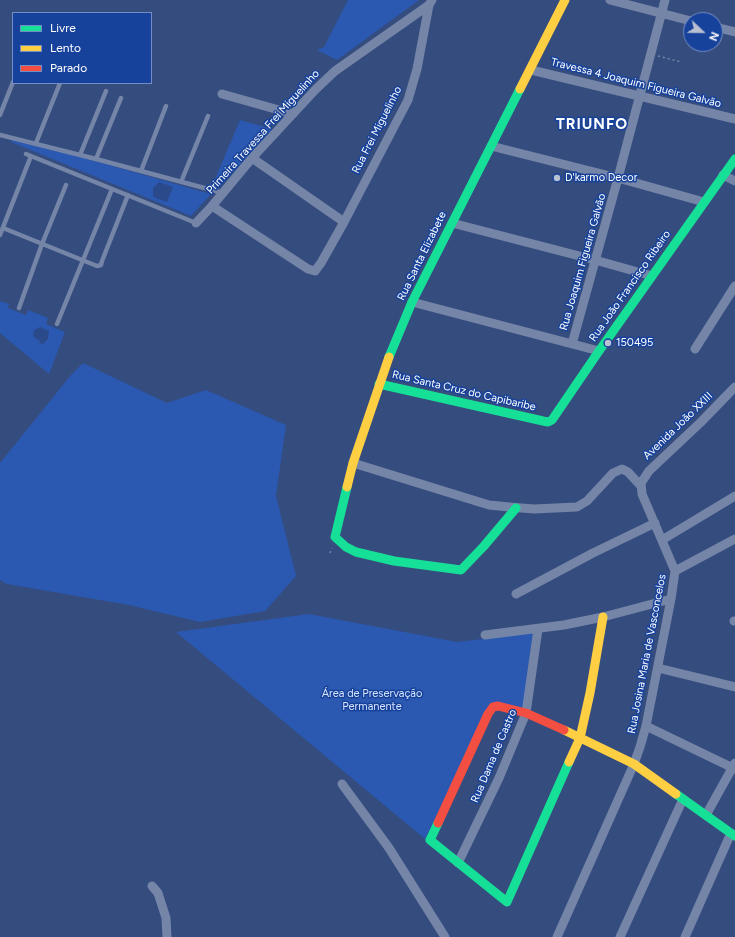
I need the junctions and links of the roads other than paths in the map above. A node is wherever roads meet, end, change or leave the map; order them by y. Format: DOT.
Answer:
graph roads {
  1 [pos="565,0"];
  2 [pos="610,0"];
  3 [pos="665,0"];
  4 [pos="431,3"];
  5 [pos="661,13"];
  6 [pos="683,19"];
  7 [pos="723,29"];
  8 [pos="735,32"];
  9 [pos="531,70"];
  10 [pos="12,84"];
  11 [pos="60,84"];
  12 [pos="106,91"];
  13 [pos="222,94"];
  14 [pos="640,96"];
  15 [pos="121,98"];
  16 [pos="166,106"];
  17 [pos="293,114"];
  18 [pos="0,115"];
  19 [pos="208,116"];
  20 [pos="735,119"];
  21 [pos="0,135"];
  22 [pos="36,144"];
  23 [pos="490,146"];
  24 [pos="80,155"];
  25 [pos="252,158"];
  26 [pos="96,159"];
  27 [pos="735,159"];
  28 [pos="140,171"];
  29 [pos="723,175"];
  30 [pos="618,178"];
  31 [pos="735,181"];
  32 [pos="181,182"];
  33 [pos="66,185"];
  34 [pos="112,189"];
  35 [pos="223,193"];
  36 [pos="128,196"];
  37 [pos="704,202"];
  38 [pos="212,206"];
  39 [pos="344,222"];
  40 [pos="196,223"];
  41 [pos="452,223"];
  42 [pos="3,228"];
  43 [pos="0,235"];
  44 [pos="42,244"];
  45 [pos="595,260"];
  46 [pos="82,261"];
  47 [pos="652,276"];
  48 [pos="735,286"];
  49 [pos="412,302"];
  50 [pos="19,308"];
  51 [pos="58,324"];
  52 [pos="572,344"];
  53 [pos="694,349"];
  54 [pos="599,351"];
  55 [pos="379,384"];
  56 [pos="735,387"];
  57 [pos="543,421"];
  58 [pos="353,463"];
  59 [pos="640,485"];
  60 [pos="735,496"];
  61 [pos="516,508"];
  62 [pos="655,524"];
  63 [pos="735,539"];
  64 [pos="662,540"];
  65 [pos="675,571"];
  66 [pos="516,594"];
  67 [pos="671,599"];
  68 [pos="603,618"];
  69 [pos="538,629"];
  70 [pos="485,635"];
  71 [pos="658,668"];
  72 [pos="735,686"];
  73 [pos="526,713"];
  74 [pos="646,726"];
  75 [pos="580,738"];
  76 [pos="634,764"];
  77 [pos="734,767"];
  78 [pos="342,784"];
  79 [pos="683,799"];
  80 [pos="706,815"];
  81 [pos="733,834"];
  82 [pos="458,862"];
  83 [pos="152,886"];
  84 [pos="167,937"];
  85 [pos="445,937"];
  86 [pos="557,937"];
  87 [pos="620,937"];
  88 [pos="685,937"];
  1 -- 9 [label="street, Rua Santa Elizabete"];
  2 -- 5 [label="street"];
  3 -- 5 [label="street, Rua Joaquim Figueira Galvão"];
  4 -- 17 [label="street, Primeira Travessa Frei Miguelinho"];
  4 -- 39 [label="street, Rua Frei Miguelinho"];
  5 -- 6 [label="street"];
  5 -- 14 [label="street, Rua Joaquim Figueira Galvão"];
  7 -- 8 [label="street"];
  9 -- 14 [label="street, Travessa 4 Joaquim Figueira Galvão"];
  9 -- 23 [label="street, Rua Santa Elizabete"];
  10 -- 18 [label="lane"];
  11 -- 22 [label="lane"];
  12 -- 24 [label="lane"];
  13 -- 17 [label="street"];
  14 -- 20 [label="street, Travessa 4 Joaquim Figueira Galvão"];
  14 -- 30 [label="street, Rua Joaquim Figueira Galvão"];
  15 -- 26 [label="lane"];
  16 -- 28 [label="lane"];
  17 -- 25 [label="street, Primeira Travessa Frei Miguelinho"];
  19 -- 32 [label="lane"];
  21 -- 22 [label="lane"];
  22 -- 24 [label="lane"];
  23 -- 30 [label="street"];
  23 -- 41 [label="street, Rua Santa Elizabete"];
  24 -- 26 [label="lane"];
  25 -- 35 [label="street, Primeira Travessa Frei Miguelinho"];
  25 -- 39 [label="street"];
  26 -- 28 [label="lane"];
  27 -- 29 [label="street, Rua João Francisco Ribeiro"];
  28 -- 32 [label="lane"];
  29 -- 31 [label="street"];
  29 -- 37 [label="street, Rua João Francisco Ribeiro"];
  30 -- 37 [label="street"];
  30 -- 45 [label="street, Rua Joaquim Figueira Galvão"];
  32 -- 35 [label="lane"];
  33 -- 44 [label="lane"];
  34 -- 36 [label="lane"];
  34 -- 42 [label="lane"];
  34 -- 46 [label="lane"];
  35 -- 38 [label="street, Primeira Travessa Frei Miguelinho"];
  36 -- 40 [label="lane"];
  36 -- 46 [label="lane"];
  37 -- 47 [label="street, Rua João Francisco Ribeiro"];
  38 -- 39 [label="street, Rua Frei Miguelinho"];
  38 -- 40 [label="street, Primeira Travessa Frei Miguelinho"];
  41 -- 45 [label="street"];
  41 -- 49 [label="street, Rua Santa Elizabete"];
  42 -- 43 [label="lane"];
  42 -- 44 [label="lane"];
  44 -- 46 [label="lane"];
  44 -- 50 [label="lane"];
  45 -- 47 [label="street"];
  45 -- 52 [label="street, Rua Joaquim Figueira Galvão"];
  46 -- 51 [label="lane"];
  47 -- 54 [label="street, Rua João Francisco Ribeiro"];
  48 -- 53 [label="street"];
  49 -- 52 [label="street"];
  49 -- 55 [label="street, Rua Santa Elizabete"];
  52 -- 54 [label="street"];
  54 -- 57 [label="street, Rua João Francisco Ribeiro"];
  55 -- 57 [label="street, Rua Santa Cruz do Capibaribe"];
  55 -- 58 [label="street, Rua Santa Elizabete"];
  56 -- 59 [label="street, Avenida João XXIII"];
  58 -- 61 [label="street"];
  58 -- 61 [label="street, Rua Santa Elizabete"];
  59 -- 61 [label="street"];
  59 -- 62 [label="street, Rua Josina Maria de Vasconcelos"];
  60 -- 64 [label="street"];
  62 -- 64 [label="street, Rua Josina Maria de Vasconcelos"];
  62 -- 66 [label="street"];
  63 -- 65 [label="street"];
  64 -- 65 [label="street, Rua Josina Maria de Vasconcelos"];
  65 -- 67 [label="street, Rua Josina Maria de Vasconcelos"];
  67 -- 68 [label="street"];
  67 -- 71 [label="street, Rua Josina Maria de Vasconcelos"];
  68 -- 69 [label="street"];
  68 -- 75 [label="street"];
  69 -- 70 [label="street"];
  69 -- 73 [label="street, Rua Dama de Castro"];
  71 -- 72 [label="street"];
  71 -- 74 [label="street, Rua Josina Maria de Vasconcelos"];
  73 -- 75 [label="street"];
  73 -- 82 [label="street, Rua Dama de Castro"];
  73 -- 82 [label="street"];
  74 -- 76 [label="street, Rua Josina Maria de Vasconcelos"];
  74 -- 77 [label="street"];
  75 -- 76 [label="street"];
  75 -- 82 [label="street"];
  76 -- 79 [label="street"];
  76 -- 86 [label="street, Rua Josina Maria de Vasconcelos"];
  77 -- 80 [label="street"];
  78 -- 85 [label="street"];
  79 -- 80 [label="street"];
  79 -- 87 [label="street"];
  80 -- 81 [label="street"];
  81 -- 88 [label="street"];
  83 -- 84 [label="street"];
}
